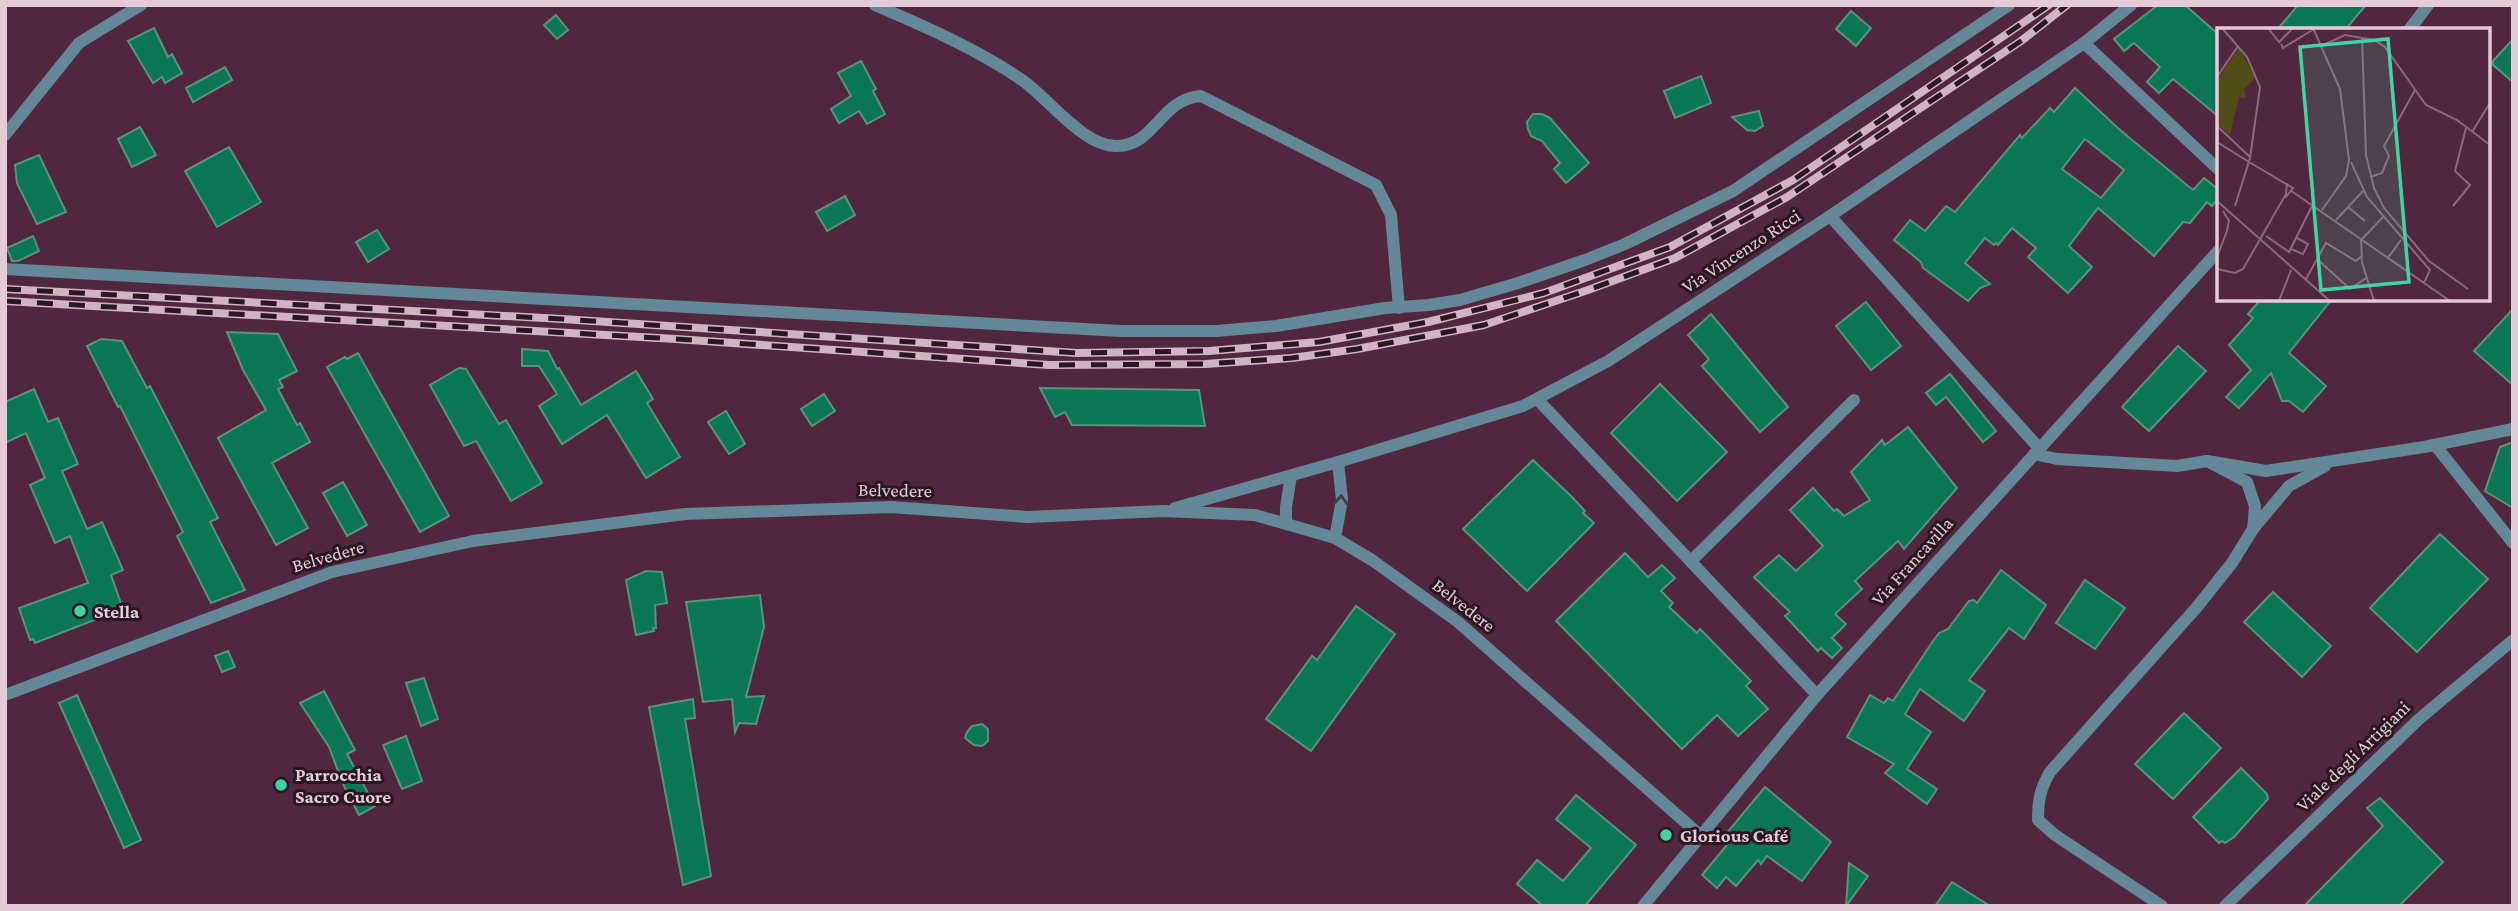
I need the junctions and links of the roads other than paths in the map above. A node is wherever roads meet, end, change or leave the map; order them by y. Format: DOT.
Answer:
graph roads {
  1 [pos="141,5"];
  2 [pos="875,5"];
  3 [pos="2009,5"];
  4 [pos="2131,5"];
  5 [pos="2428,5"];
  6 [pos="2411,28"];
  7 [pos="2084,43"];
  8 [pos="5,135"];
  9 [pos="2217,168"];
  10 [pos="1830,216"];
  11 [pos="2217,252"];
  12 [pos="5,269"];
  13 [pos="1399,308"];
  14 [pos="1537,399"];
  15 [pos="1854,400"];
  16 [pos="2513,429"];
  17 [pos="2435,445"];
  18 [pos="2036,451"];
  19 [pos="2336,460"];
  20 [pos="2207,461"];
  21 [pos="1338,462"];
  22 [pos="1290,476"];
  23 [pos="1163,512"];
  24 [pos="1286,523"];
  25 [pos="2253,529"];
  26 [pos="1335,538"];
  27 [pos="2513,543"];
  28 [pos="1690,561"];
  29 [pos="2513,640"];
  30 [pos="7,690"];
  31 [pos="1817,695"];
  32 [pos="1701,836"];
  33 [pos="1643,906"];
  34 [pos="2162,906"];
  35 [pos="2225,906"];
  1 -- 8 [label="street"];
  2 -- 13 [label="street"];
  3 -- 13 [label="street"];
  4 -- 7 [label="street, Via Vincenzo Ricci"];
  5 -- 6 [label="street"];
  7 -- 9 [label="street"];
  7 -- 10 [label="street, Via Vincenzo Ricci"];
  10 -- 14 [label="street, Via Vincenzo Ricci"];
  10 -- 18 [label="street"];
  11 -- 18 [label="street, Via Francavilla"];
  12 -- 13 [label="street"];
  14 -- 21 [label="street, Via Vincenzo Ricci"];
  14 -- 28 [label="street"];
  15 -- 28 [label="street"];
  16 -- 17 [label="street"];
  17 -- 19 [label="street"];
  17 -- 27 [label="street"];
  18 -- 20 [label="street"];
  18 -- 31 [label="street, Via Francavilla"];
  19 -- 20 [label="street"];
  19 -- 25 [label="street"];
  20 -- 25 [label="street"];
  21 -- 22 [label="street, Via Vincenzo Ricci"];
  26 -- 21 [label="street, one-way"];
  22 -- 23 [label="street, Via Vincenzo Ricci"];
  22 -- 24 [label="street"];
  23 -- 24 [label="street, Belvedere"];
  23 -- 30 [label="street, Belvedere"];
  24 -- 26 [label="street, Belvedere"];
  25 -- 34 [label="street"];
  26 -- 32 [label="street, Belvedere"];
  28 -- 31 [label="street"];
  29 -- 35 [label="street, Viale degli Artigiani"];
  31 -- 32 [label="street, Via Francavilla"];
  32 -- 33 [label="street, Via Francavilla"];
}
